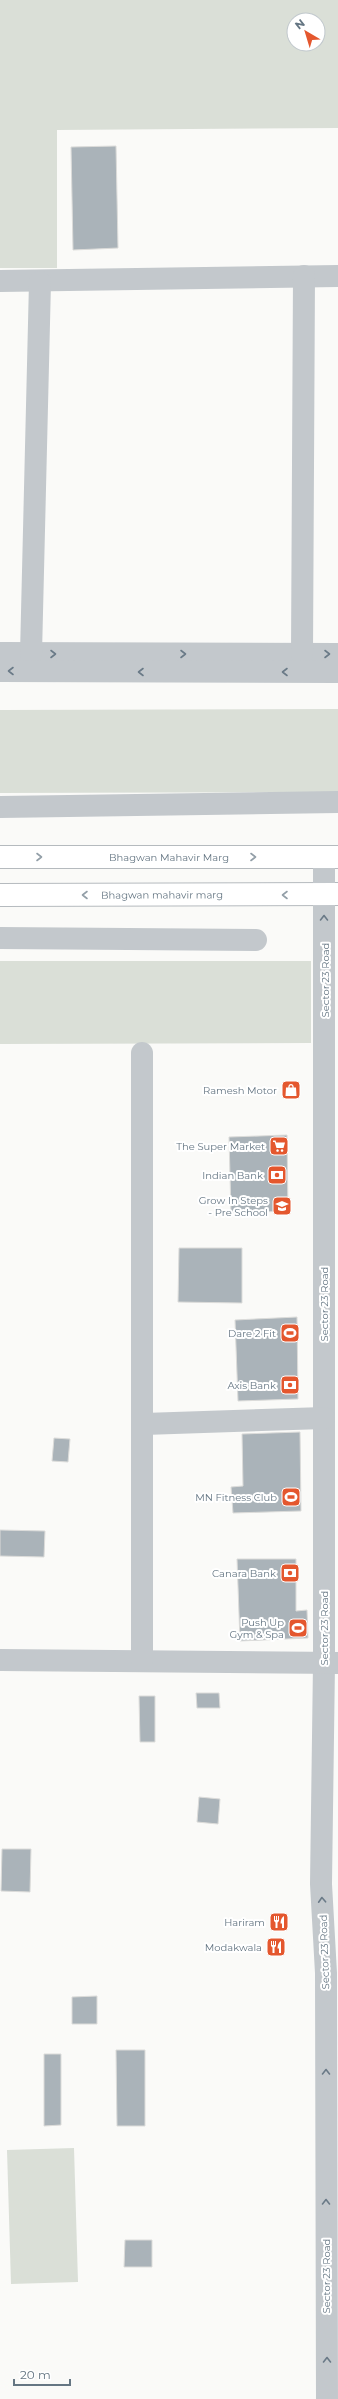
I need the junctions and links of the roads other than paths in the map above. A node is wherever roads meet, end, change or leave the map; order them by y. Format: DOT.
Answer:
graph roads {
  1 [pos="304,276"];
  2 [pos="338,276"];
  3 [pos="0,281"];
  4 [pos="40,282"];
  5 [pos="0,653"];
  6 [pos="31,654"];
  7 [pos="302,654"];
  8 [pos="338,654"];
  9 [pos="0,671"];
  10 [pos="338,672"];
  11 [pos="338,802"];
  12 [pos="0,807"];
  13 [pos="0,857"];
  14 [pos="331,857"];
  15 [pos="0,895"];
  16 [pos="331,895"];
  17 [pos="0,938"];
  18 [pos="256,940"];
  19 [pos="331,941"];
  20 [pos="142,1053"];
  21 [pos="331,1082"];
  22 [pos="331,1103"];
  23 [pos="324,1418"];
  24 [pos="144,1424"];
  25 [pos="0,1660"];
  26 [pos="142,1660"];
  27 [pos="331,1663"];
  28 [pos="332,2236"];
  29 [pos="327,2399"];
  1 -- 2 [label="street"];
  1 -- 4 [label="street"];
  1 -- 7 [label="street"];
  3 -- 4 [label="street"];
  4 -- 6 [label="street"];
  5 -- 6 [label="street"];
  6 -- 7 [label="street, one-way"];
  7 -- 8 [label="street, one-way"];
  10 -- 9 [label="street, one-way"];
  11 -- 12 [label="street"];
  13 -- 14 [label="main road, Bhagwan Mahavir Marg, one-way"];
  14 -- 16 [label="street, Sector 23 Road"];
  16 -- 15 [label="main road, Bhagwan mahavir marg, one-way"];
  19 -- 16 [label="street, Sector 23 Road, one-way"];
  17 -- 18 [label="street"];
  19 -- 21 [label="street, Sector 23 Road"];
  20 -- 24 [label="street"];
  21 -- 22 [label="street, Sector 23 Road"];
  22 -- 23 [label="street, Sector 23 Road"];
  23 -- 24 [label="street"];
  23 -- 27 [label="street, Sector 23 Road"];
  24 -- 26 [label="street"];
  25 -- 26 [label="street"];
  26 -- 27 [label="street"];
  28 -- 27 [label="street, Sector 23 Road, one-way"];
  29 -- 28 [label="street, Sector 23 Road, one-way"];
}
